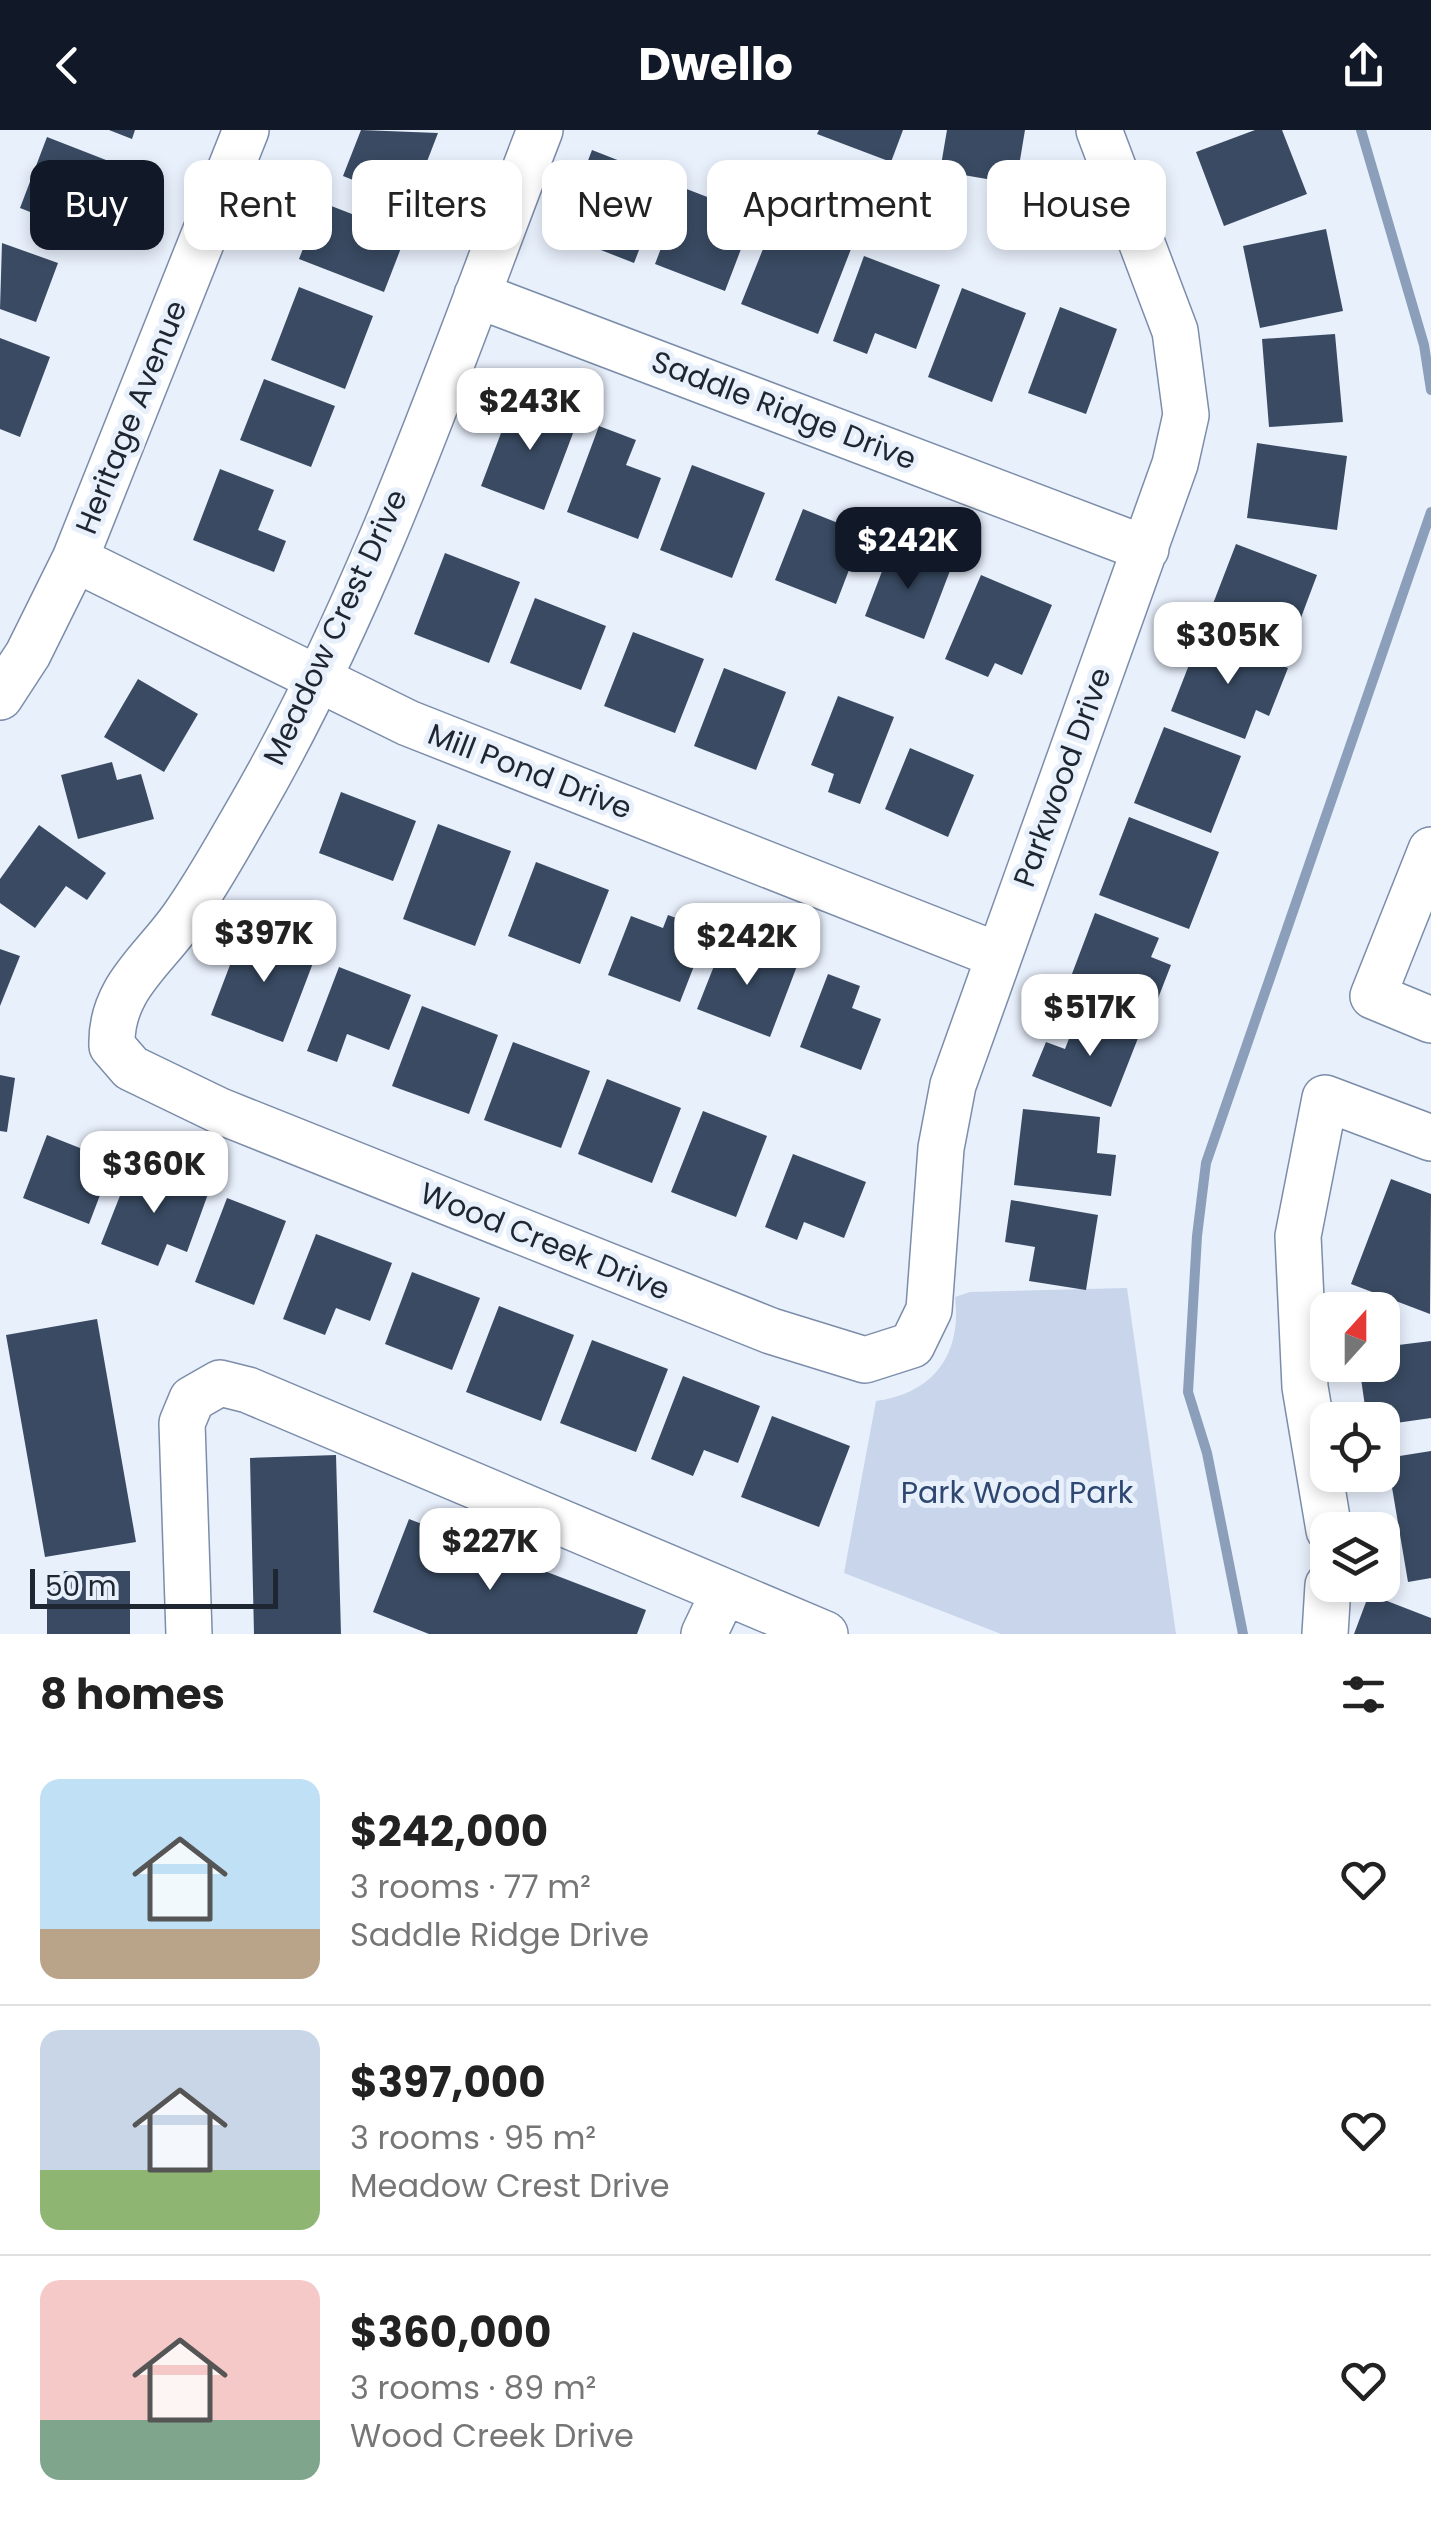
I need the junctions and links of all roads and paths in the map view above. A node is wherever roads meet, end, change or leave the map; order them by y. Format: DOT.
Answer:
graph roads {
  1 [pos="246,130"];
  2 [pos="540,130"];
  3 [pos="1099,130"];
  4 [pos="477,294"];
  5 [pos="1146,549"];
  6 [pos="74,559"];
  7 [pos="317,678"];
  8 [pos="0,697"];
  9 [pos="1431,850"];
  10 [pos="997,956"];
  11 [pos="1431,1020"];
  12 [pos="156,1080"];
  13 [pos="1431,1138"];
  14 [pos="925,1318"];
  15 [pos="1326,1512"];
  16 [pos="1327,1602"];
  17 [pos="713,1614"];
  18 [pos="189,1634"];
  19 [pos="824,1634"];
  20 [pos="1324,1634"];
  1 -- 6 [label="street, Heritage Avenue"];
  2 -- 4 [label="street, Meadow Crest Drive"];
  3 -- 5 [label="street, Parkwood Drive"];
  4 -- 5 [label="street, Saddle Ridge Drive"];
  4 -- 7 [label="street, Meadow Crest Drive"];
  5 -- 10 [label="street, Parkwood Drive"];
  6 -- 7 [label="street, Mill Pond Drive"];
  6 -- 8 [label="street, Heritage Avenue"];
  7 -- 10 [label="street, Mill Pond Drive"];
  7 -- 12 [label="street, Meadow Crest Drive"];
  9 -- 11 [label="street"];
  10 -- 14 [label="street, Parkwood Drive"];
  12 -- 14 [label="street, Wood Creek Drive"];
  13 -- 15 [label="street"];
  16 -- 20 [label="street"];
  17 -- 18 [label="street"];
  17 -- 19 [label="street"];
}
